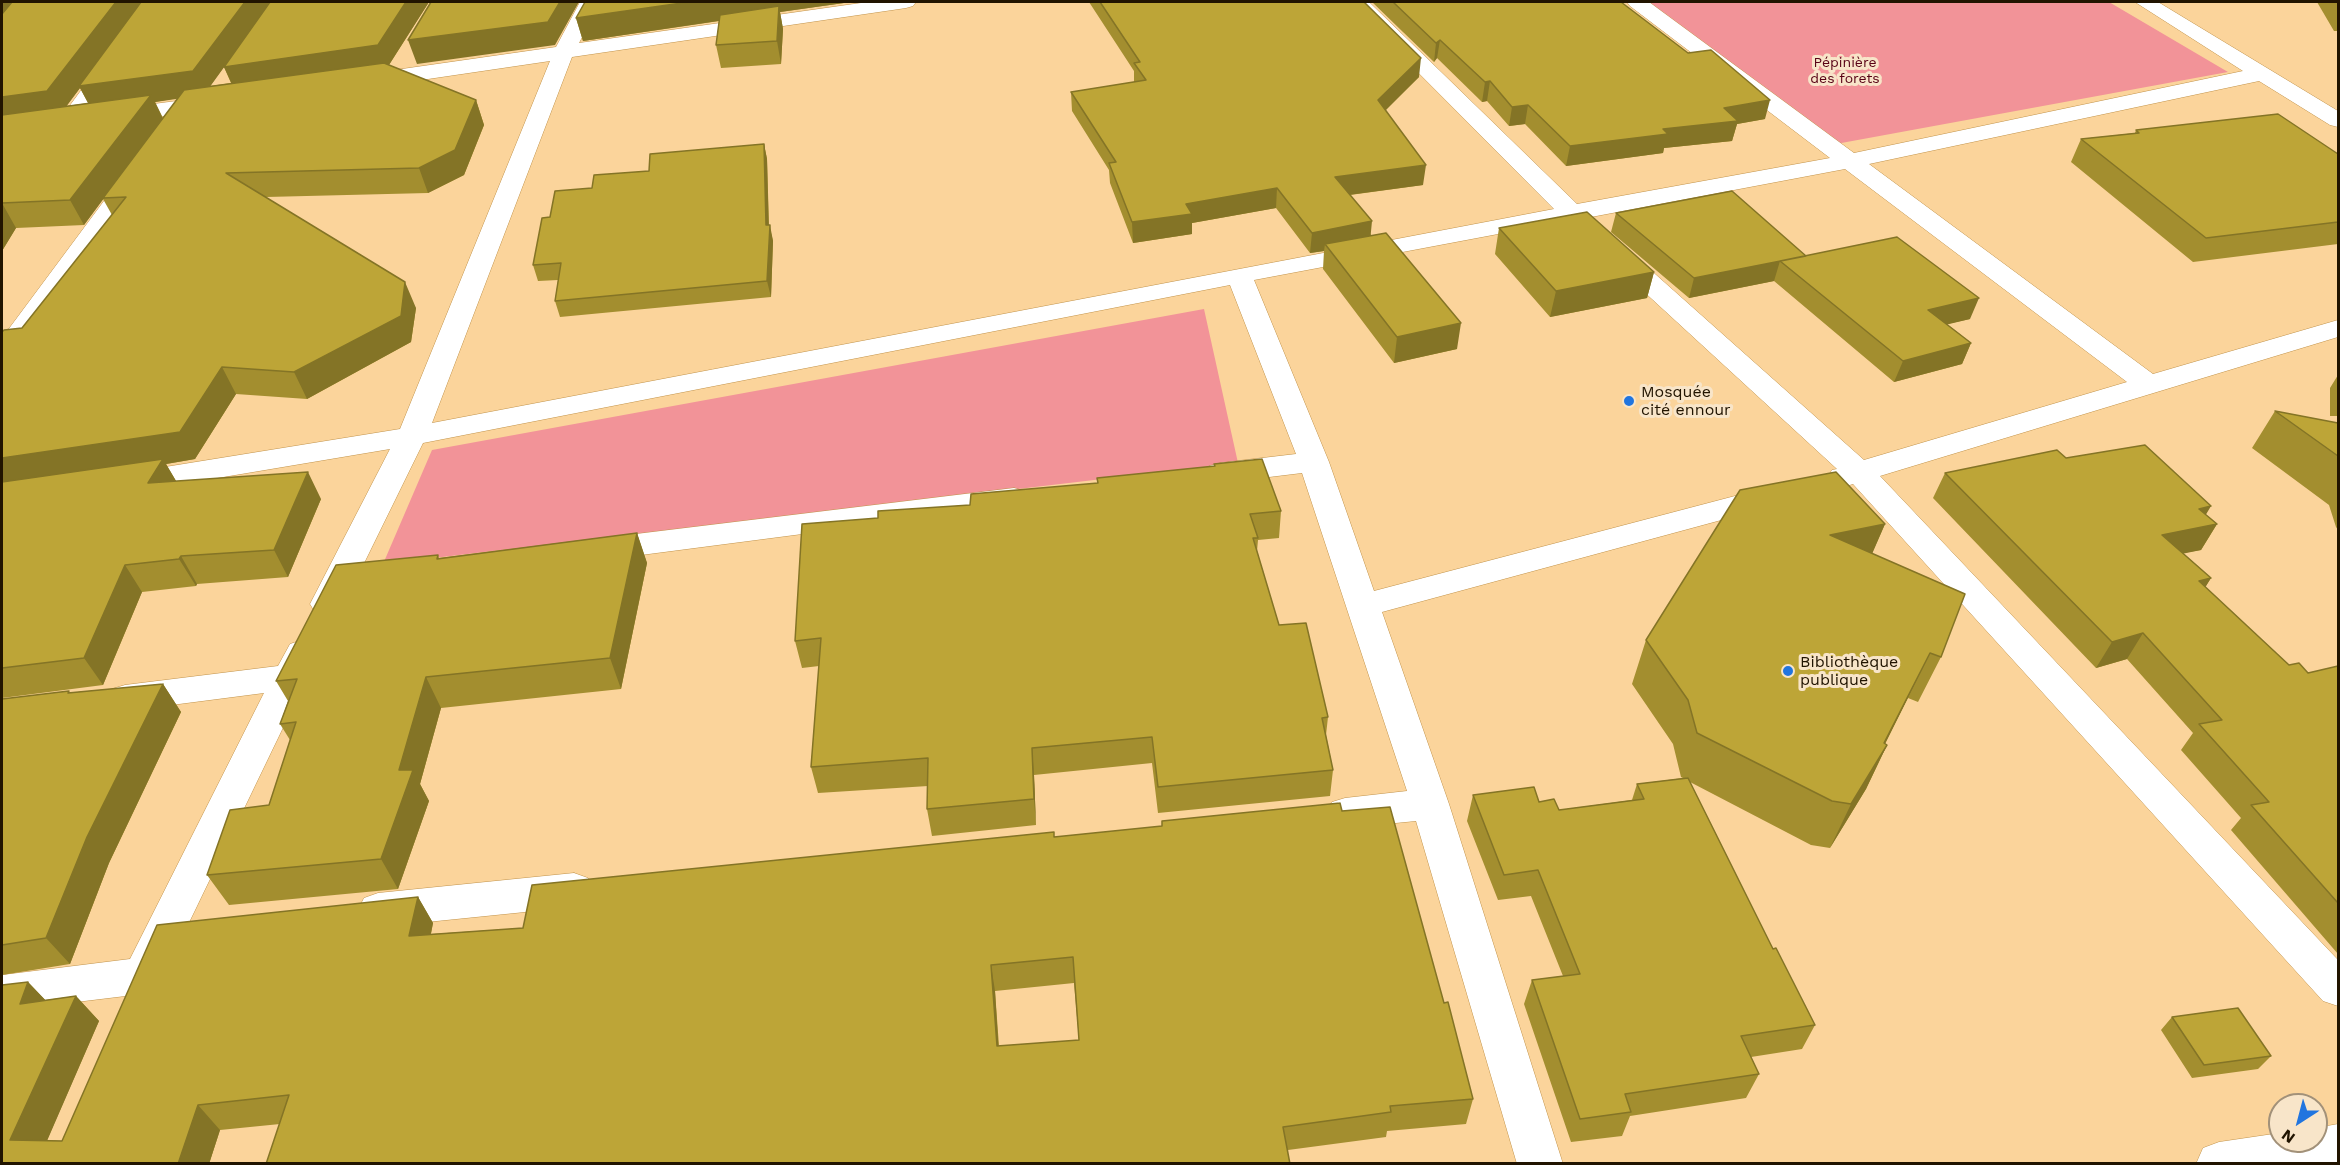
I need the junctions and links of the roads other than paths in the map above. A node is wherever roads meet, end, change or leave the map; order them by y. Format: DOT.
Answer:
graph roads {
  1 [pos="156,2"];
  2 [pos="590,2"];
  3 [pos="906,2"];
  4 [pos="1358,2"];
  5 [pos="1636,2"];
  6 [pos="2145,2"];
  7 [pos="761,12"];
  8 [pos="563,54"];
  9 [pos="2262,74"];
  10 [pos="349,83"];
  11 [pos="229,92"];
  12 [pos="199,105"];
  13 [pos="2338,120"];
  14 [pos="68,123"];
  15 [pos="46,126"];
  16 [pos="1850,161"];
  17 [pos="1571,212"];
  18 [pos="1239,275"];
  19 [pos="2338,328"];
  20 [pos="2,357"];
  21 [pos="2150,386"];
  22 [pos="412,436"];
  23 [pos="1314,462"];
  24 [pos="1860,473"];
  25 [pos="1195,476"];
  26 [pos="105,486"];
  27 [pos="1040,495"];
  28 [pos="564,554"];
  29 [pos="374,577"];
  30 [pos="339,581"];
  31 [pos="1362,606"];
  32 [pos="290,677"];
  33 [pos="94,702"];
  34 [pos="1430,804"];
  35 [pos="1311,816"];
  36 [pos="606,887"];
  37 [pos="344,913"];
  38 [pos="2338,988"];
  39 [pos="2,993"];
  40 [pos="2338,1146"];
  41 [pos="1540,1164"];
  42 [pos="2219,1164"];
  1 -- 14 [label="street"];
  2 -- 8 [label="street"];
  3 -- 7 [label="street"];
  4 -- 17 [label="street"];
  5 -- 16 [label="street"];
  6 -- 9 [label="street"];
  7 -- 8 [label="street"];
  8 -- 10 [label="street"];
  8 -- 22 [label="street"];
  9 -- 13 [label="street"];
  9 -- 16 [label="street"];
  11 -- 12 [label="street"];
  12 -- 14 [label="street"];
  12 -- 20 [label="street"];
  14 -- 15 [label="street"];
  16 -- 17 [label="street"];
  16 -- 21 [label="street"];
  17 -- 18 [label="street"];
  17 -- 24 [label="street"];
  18 -- 22 [label="street"];
  18 -- 23 [label="street"];
  19 -- 21 [label="street"];
  21 -- 24 [label="street"];
  22 -- 26 [label="street"];
  22 -- 30 [label="street"];
  23 -- 25 [label="street"];
  23 -- 31 [label="street"];
  24 -- 31 [label="street"];
  24 -- 38 [label="street"];
  27 -- 28 [label="street"];
  29 -- 30 [label="street"];
  30 -- 32 [label="street"];
  31 -- 34 [label="street"];
  32 -- 33 [label="street"];
  32 -- 39 [label="street"];
  34 -- 35 [label="street"];
  34 -- 41 [label="street"];
  36 -- 37 [label="street"];
  40 -- 42 [label="street"];
}
